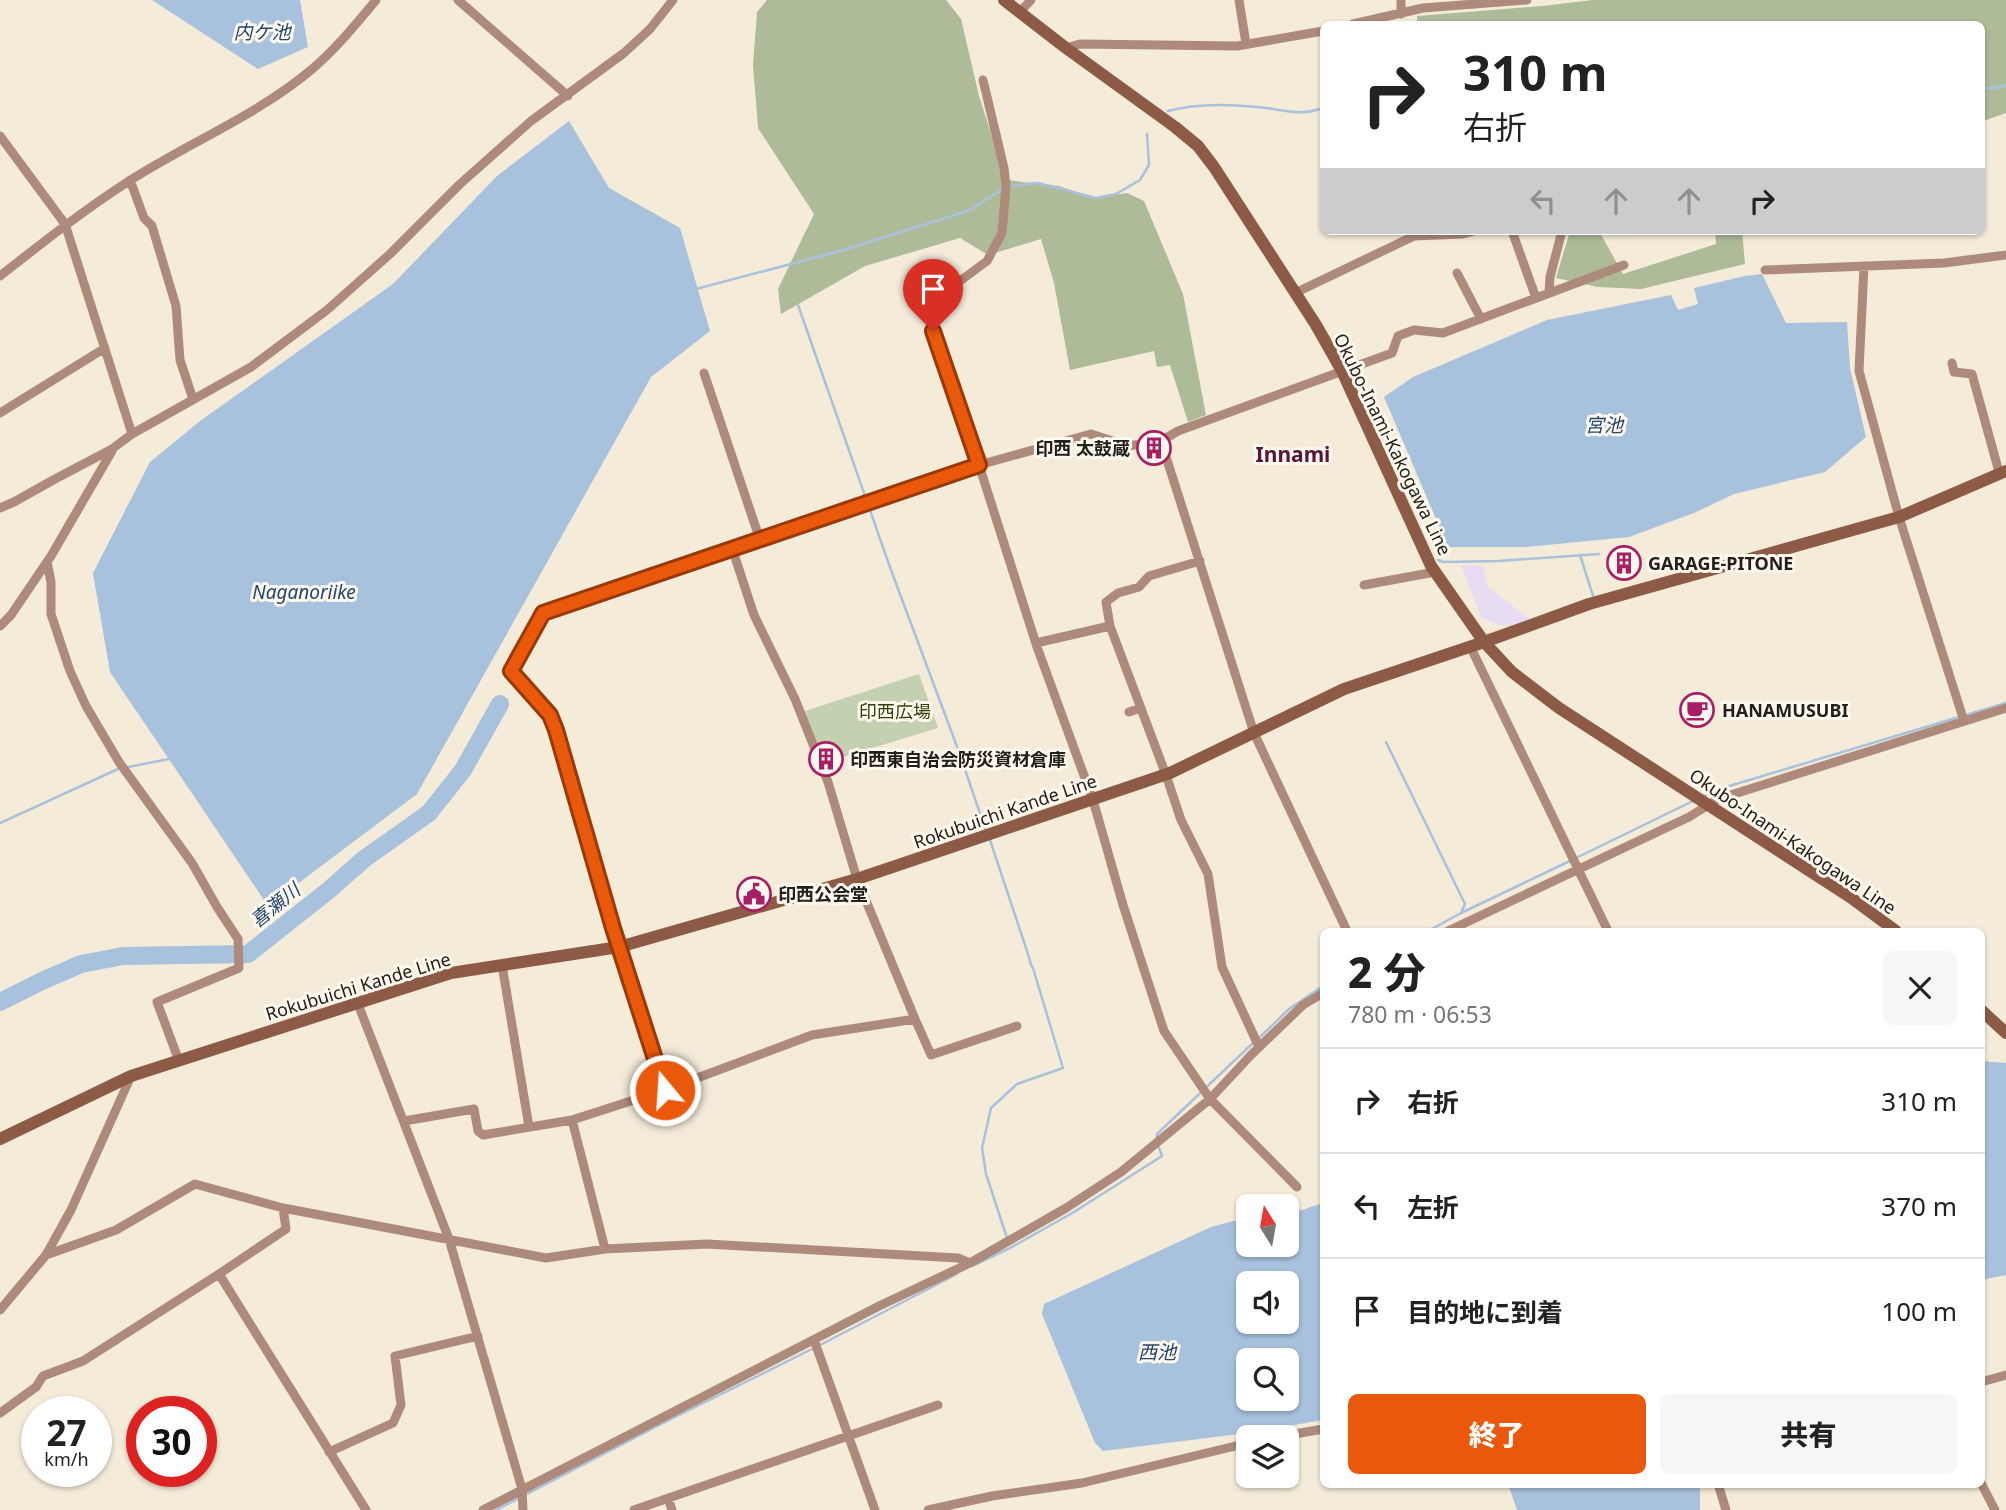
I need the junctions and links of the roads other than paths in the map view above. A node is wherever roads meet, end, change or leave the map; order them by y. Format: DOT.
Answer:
graph roads {
  1 [pos="376,0"];
  2 [pos="458,0"];
  3 [pos="673,0"];
  4 [pos="1004,0"];
  5 [pos="1031,0"];
  6 [pos="1239,0"];
  7 [pos="1401,0"];
  8 [pos="1527,0"];
  9 [pos="1493,1"];
  10 [pos="1020,13"];
  11 [pos="1401,14"];
  12 [pos="1367,21"];
  13 [pos="1320,32"];
  14 [pos="1246,44"];
  15 [pos="1066,48"];
  16 [pos="984,80"];
  17 [pos="568,96"];
  18 [pos="0,136"];
  19 [pos="130,180"];
  20 [pos="65,224"];
  21 [pos="1438,235"];
  22 [pos="1513,235"];
  23 [pos="1561,235"];
  24 [pos="2006,255"];
  25 [pos="1624,265"];
  26 [pos="1864,266"];
  27 [pos="1765,270"];
  28 [pos="1457,273"];
  29 [pos="0,276"];
  30 [pos="1295,293"];
  31 [pos="1549,293"];
  32 [pos="1536,298"];
  33 [pos="1481,319"];
  34 [pos="105,348"];
  35 [pos="1952,363"];
  36 [pos="1342,371"];
  37 [pos="704,373"];
  38 [pos="193,399"];
  39 [pos="0,413"];
  40 [pos="132,434"];
  41 [pos="1161,441"];
  42 [pos="112,449"];
  43 [pos="979,465"];
  44 [pos="2003,472"];
  45 [pos="0,508"];
  46 [pos="1899,517"];
  47 [pos="760,540"];
  48 [pos="732,548"];
  49 [pos="1200,561"];
  50 [pos="47,562"];
  51 [pos="1435,572"];
  52 [pos="1364,585"];
  53 [pos="0,626"];
  54 [pos="1110,626"];
  55 [pos="1484,642"];
  56 [pos="1036,643"];
  57 [pos="1470,646"];
  58 [pos="1141,708"];
  59 [pos="2006,708"];
  60 [pos="1129,712"];
  61 [pos="1964,721"];
  62 [pos="1254,733"];
  63 [pos="1166,775"];
  64 [pos="1093,800"];
  65 [pos="1707,804"];
  66 [pos="1578,870"];
  67 [pos="857,880"];
  68 [pos="1346,928"];
  69 [pos="1454,928"];
  70 [pos="1607,928"];
  71 [pos="1892,928"];
  72 [pos="619,947"];
  73 [pos="502,965"];
  74 [pos="1320,995"];
  75 [pos="358,1004"];
  76 [pos="1985,1014"];
  77 [pos="915,1019"];
  78 [pos="1017,1026"];
  79 [pos="2006,1033"];
  80 [pos="1259,1047"];
  81 [pos="179,1061"];
  82 [pos="131,1076"];
  83 [pos="665,1090"];
  84 [pos="1210,1100"];
  85 [pos="572,1120"];
  86 [pos="404,1121"];
  87 [pos="529,1127"];
  88 [pos="0,1139"];
  89 [pos="1297,1187"];
  90 [pos="284,1208"];
  91 [pos="449,1239"];
  92 [pos="605,1249"];
  93 [pos="46,1255"];
  94 [pos="970,1264"];
  95 [pos="219,1274"];
  96 [pos="0,1310"];
  97 [pos="478,1336"];
  98 [pos="814,1340"];
  99 [pos="2006,1375"];
  100 [pos="1985,1381"];
  101 [pos="938,1405"];
  102 [pos="0,1413"];
  103 [pos="1320,1430"];
  104 [pos="1299,1433"];
  105 [pos="849,1436"];
  106 [pos="1236,1446"];
  107 [pos="329,1452"];
  108 [pos="1719,1488"];
  109 [pos="1984,1488"];
  110 [pos="522,1489"];
  111 [pos="668,1498"];
  112 [pos="366,1510"];
  113 [pos="483,1510"];
  114 [pos="523,1510"];
  115 [pos="634,1510"];
  116 [pos="673,1510"];
  117 [pos="875,1510"];
  118 [pos="928,1510"];
  119 [pos="1726,1510"];
  120 [pos="1995,1510"];
  1 -- 19 [label="street"];
  2 -- 17 [label="street"];
  3 -- 17 [label="street"];
  4 -- 10 [label="main road, Okubo-Inami-Kakogawa Line"];
  5 -- 10 [label="street"];
  6 -- 14 [label="street"];
  7 -- 11 [label="street"];
  8 -- 9 [label="street"];
  9 -- 11 [label="street"];
  10 -- 15 [label="main road, Okubo-Inami-Kakogawa Line"];
  11 -- 12 [label="street"];
  13 -- 14 [label="street"];
  14 -- 15 [label="street"];
  15 -- 30 [label="main road, Okubo-Inami-Kakogawa Line"];
  16 -- 43 [label="street"];
  17 -- 38 [label="street"];
  18 -- 20 [label="street"];
  19 -- 20 [label="street"];
  19 -- 38 [label="street"];
  20 -- 29 [label="street"];
  20 -- 34 [label="street"];
  21 -- 30 [label="street"];
  22 -- 32 [label="street"];
  23 -- 31 [label="street"];
  24 -- 26 [label="street"];
  25 -- 31 [label="street"];
  26 -- 27 [label="street"];
  26 -- 46 [label="street"];
  28 -- 33 [label="street"];
  30 -- 36 [label="main road, Okubo-Inami-Kakogawa Line"];
  31 -- 32 [label="street"];
  32 -- 33 [label="street"];
  33 -- 36 [label="street"];
  34 -- 39 [label="street"];
  34 -- 40 [label="street"];
  35 -- 44 [label="street"];
  36 -- 41 [label="street"];
  36 -- 51 [label="main road, Okubo-Inami-Kakogawa Line"];
  37 -- 47 [label="street"];
  38 -- 40 [label="street"];
  40 -- 42 [label="street"];
  41 -- 43 [label="street"];
  41 -- 49 [label="street"];
  42 -- 45 [label="street"];
  42 -- 50 [label="street"];
  43 -- 47 [label="street"];
  43 -- 56 [label="street"];
  44 -- 46 [label="main road, Rokubuichi Kande Line"];
  46 -- 55 [label="main road, Rokubuichi Kande Line"];
  46 -- 61 [label="street"];
  47 -- 48 [label="street"];
  48 -- 67 [label="street"];
  48 -- 72 [label="street"];
  49 -- 54 [label="street"];
  49 -- 62 [label="street"];
  50 -- 53 [label="street"];
  50 -- 81 [label="street"];
  51 -- 52 [label="street"];
  51 -- 55 [label="main road, Okubo-Inami-Kakogawa Line"];
  54 -- 56 [label="street"];
  54 -- 58 [label="street"];
  55 -- 57 [label="main road, Rokubuichi Kande Line"];
  55 -- 65 [label="main road, Okubo-Inami-Kakogawa Line"];
  56 -- 64 [label="street"];
  57 -- 62 [label="main road, Rokubuichi Kande Line"];
  57 -- 66 [label="street"];
  58 -- 60 [label="street"];
  58 -- 63 [label="street"];
  59 -- 61 [label="street"];
  61 -- 65 [label="street"];
  62 -- 63 [label="main road, Rokubuichi Kande Line"];
  62 -- 68 [label="street"];
  63 -- 64 [label="main road, Rokubuichi Kande Line"];
  63 -- 80 [label="street"];
  64 -- 67 [label="main road, Rokubuichi Kande Line"];
  64 -- 84 [label="street"];
  65 -- 66 [label="street"];
  65 -- 71 [label="main road, Okubo-Inami-Kakogawa Line"];
  66 -- 69 [label="street"];
  66 -- 70 [label="street"];
  67 -- 72 [label="main road, Rokubuichi Kande Line"];
  67 -- 77 [label="street"];
  72 -- 73 [label="main road, Rokubuichi Kande Line"];
  72 -- 83 [label="street"];
  73 -- 75 [label="main road, Rokubuichi Kande Line"];
  73 -- 87 [label="street"];
  74 -- 80 [label="street"];
  75 -- 81 [label="main road, Rokubuichi Kande Line"];
  75 -- 86 [label="street"];
  76 -- 79 [label="main road"];
  77 -- 78 [label="street"];
  77 -- 83 [label="street"];
  80 -- 84 [label="street"];
  81 -- 82 [label="main road, Rokubuichi Kande Line"];
  82 -- 88 [label="main road, Rokubuichi Kande Line"];
  82 -- 93 [label="street"];
  83 -- 85 [label="street"];
  84 -- 89 [label="street"];
  84 -- 94 [label="street"];
  85 -- 87 [label="street"];
  85 -- 92 [label="street"];
  86 -- 87 [label="street"];
  86 -- 91 [label="street"];
  90 -- 91 [label="street"];
  90 -- 93 [label="street"];
  90 -- 95 [label="street"];
  91 -- 92 [label="street"];
  91 -- 97 [label="street"];
  92 -- 94 [label="street"];
  93 -- 96 [label="street"];
  94 -- 98 [label="street"];
  95 -- 102 [label="street"];
  95 -- 107 [label="street"];
  97 -- 107 [label="street"];
  97 -- 110 [label="street"];
  98 -- 105 [label="street"];
  98 -- 110 [label="street"];
  99 -- 100 [label="street"];
  101 -- 105 [label="street"];
  103 -- 104 [label="street"];
  105 -- 111 [label="street"];
  105 -- 117 [label="street"];
  106 -- 118 [label="street"];
  107 -- 112 [label="street"];
  108 -- 119 [label="street"];
  109 -- 120 [label="street"];
  110 -- 113 [label="street"];
  110 -- 114 [label="street"];
  111 -- 115 [label="street"];
  111 -- 116 [label="street"];
}
